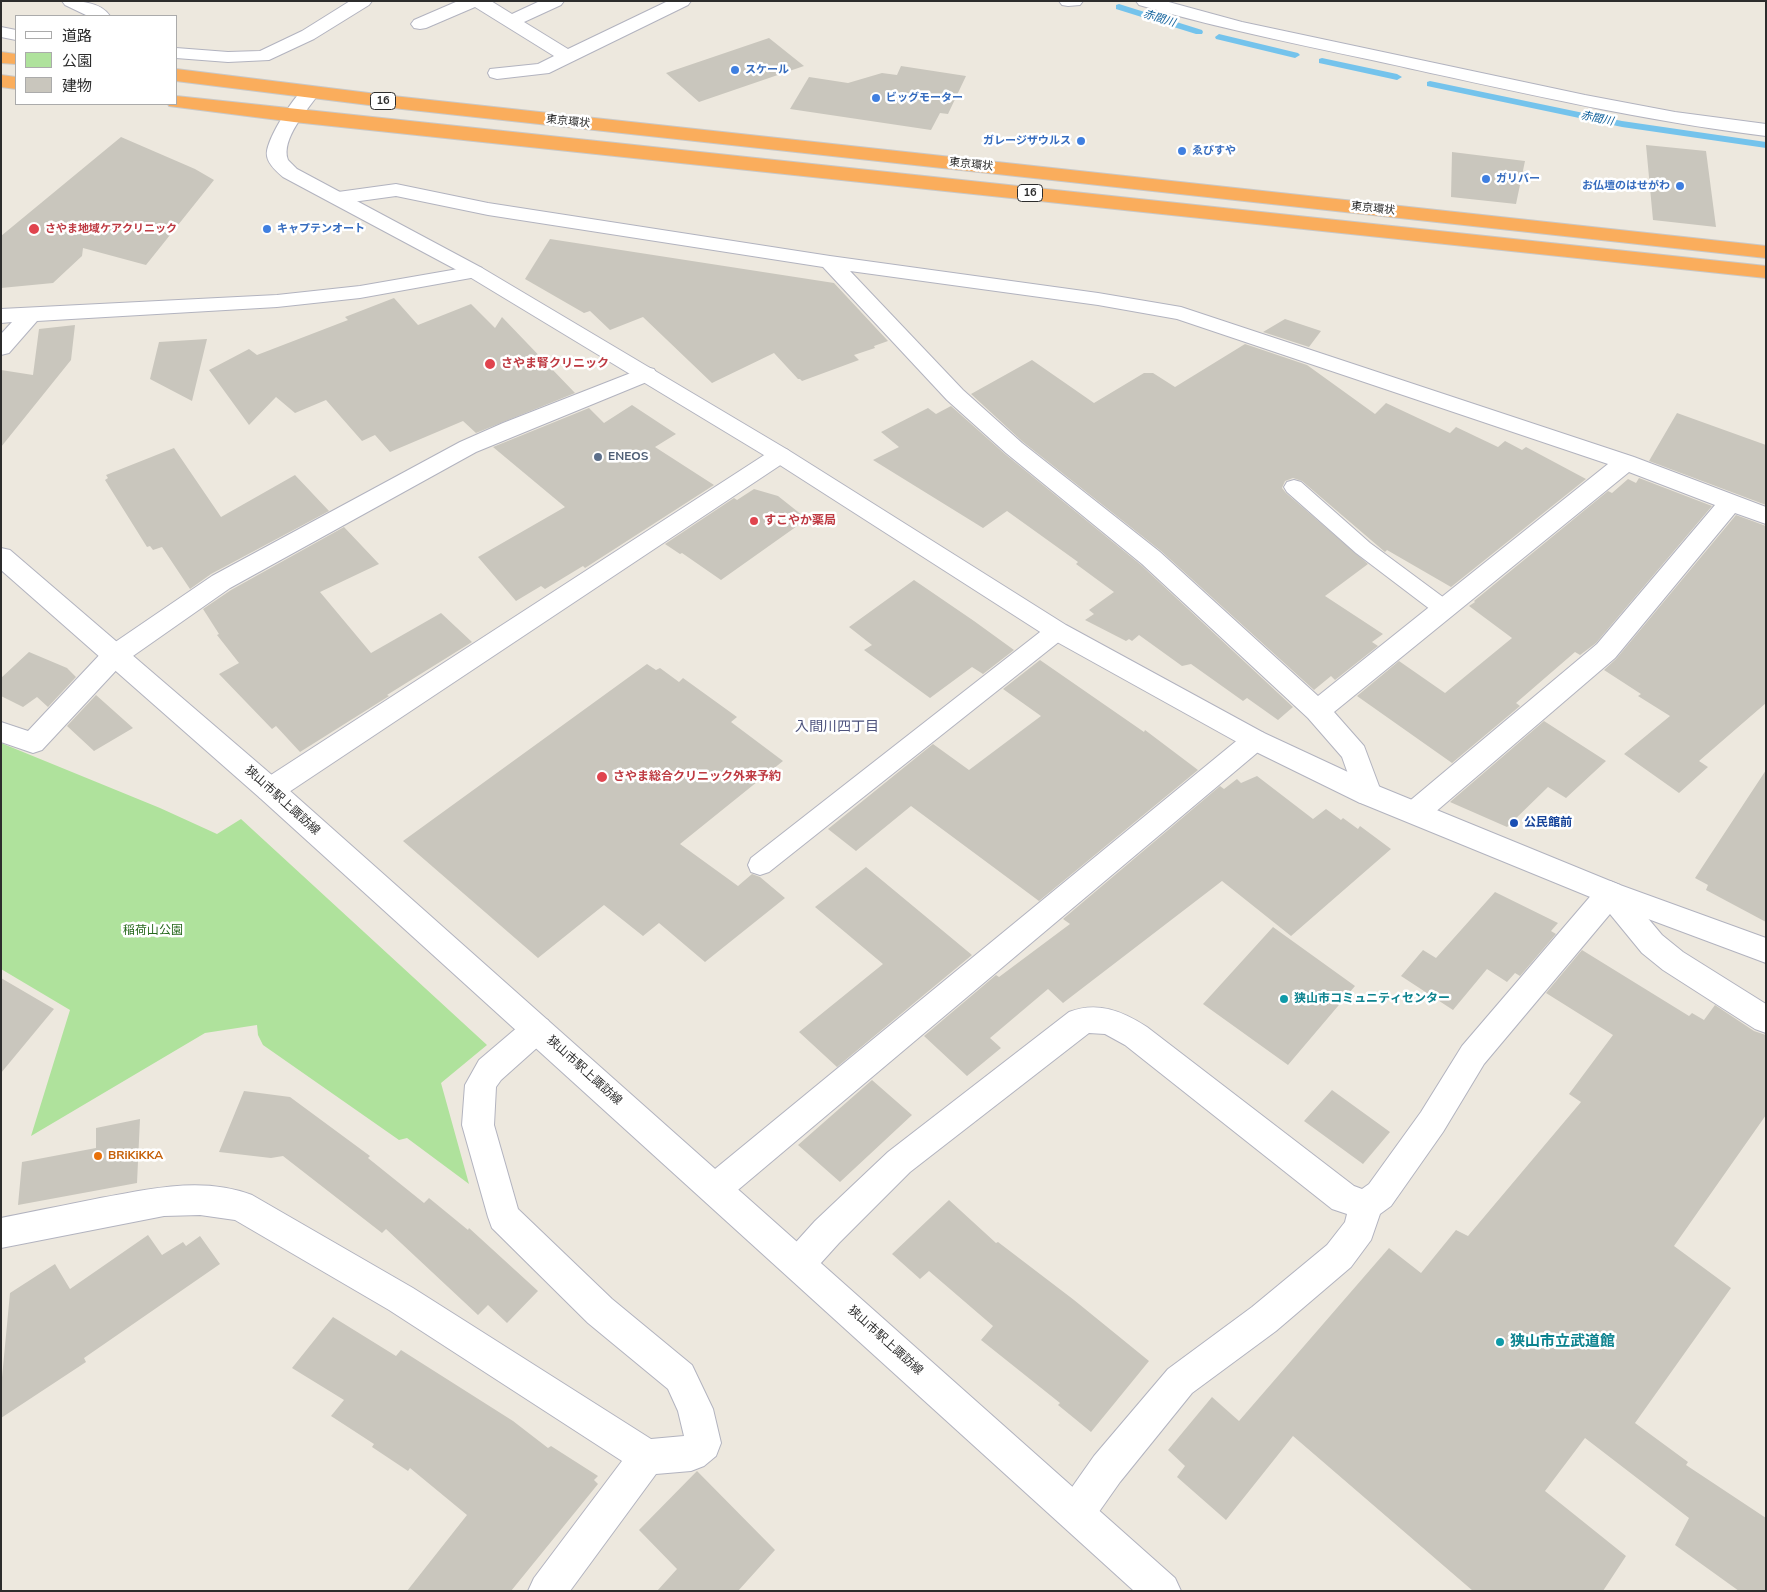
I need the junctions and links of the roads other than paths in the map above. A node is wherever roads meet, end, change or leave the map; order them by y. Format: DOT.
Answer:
graph roads {
  1 [pos="71,1"];
  2 [pos="363,1"];
  3 [pos="473,1"];
  4 [pos="478,1"];
  5 [pos="555,1"];
  6 [pos="682,1"];
  7 [pos="1068,1"];
  8 [pos="1074,1"];
  9 [pos="1146,1"];
  10 [pos="99,15"];
  11 [pos="512,21"];
  12 [pos="420,24"];
  13 [pos="1,32"];
  14 [pos="15,35"];
  15 [pos="178,43"];
  16 [pos="178,53"];
  17 [pos="228,57"];
  18 [pos="1,58"];
  19 [pos="568,58"];
  20 [pos="15,59"];
  21 [pos="497,73"];
  22 [pos="178,75"];
  23 [pos="1,81"];
  24 [pos="15,83"];
  25 [pos="311,92"];
  26 [pos="178,102"];
  27 [pos="294,116"];
  28 [pos="1766,130"];
  29 [pos="338,198"];
  30 [pos="1766,252"];
  31 [pos="830,262"];
  32 [pos="475,272"];
  33 [pos="1766,272"];
  34 [pos="32,314"];
  35 [pos="1,316"];
  36 [pos="1,348"];
  37 [pos="646,374"];
  38 [pos="780,456"];
  39 [pos="1626,462"];
  40 [pos="1294,488"];
  41 [pos="1730,503"];
  42 [pos="1766,516"];
  43 [pos="1,556"];
  44 [pos="1443,608"];
  45 [pos="1058,631"];
  46 [pos="114,656"];
  47 [pos="1317,711"];
  48 [pos="1,732"];
  49 [pos="1255,740"];
  50 [pos="270,790"];
  51 [pos="1368,794"];
  52 [pos="1416,812"];
  53 [pos="760,865"];
  54 [pos="1610,893"];
  55 [pos="1766,951"];
  56 [pos="1766,1020"];
  57 [pos="537,1029"];
  58 [pos="715,1189"];
  59 [pos="1366,1204"];
  60 [pos="1,1233"];
  61 [pos="799,1263"];
  62 [pos="646,1457"];
  63 [pos="1076,1513"];
  64 [pos="547,1591"];
  65 [pos="1162,1591"];
  1 -- 10 [label="street"];
  2 -- 17 [label="street"];
  3 -- 12 [label="street"];
  4 -- 11 [label="street"];
  5 -- 11 [label="street"];
  6 -- 19 [label="street"];
  7 -- 8 [label="street"];
  9 -- 28 [label="street"];
  11 -- 19 [label="street"];
  13 -- 14 [label="street"];
  15 -- 17 [label="street"];
  16 -- 17 [label="street"];
  18 -- 20 [label="highway"];
  19 -- 21 [label="street"];
  22 -- 25 [label="highway, 東京環状 / 16"];
  23 -- 24 [label="highway"];
  25 -- 27 [label="street"];
  25 -- 30 [label="highway, 東京環状 / 16"];
  26 -- 27 [label="highway, 東京環状 / 16"];
  27 -- 29 [label="street"];
  27 -- 33 [label="highway, 東京環状 / 16"];
  29 -- 31 [label="street"];
  29 -- 32 [label="street"];
  31 -- 39 [label="street"];
  31 -- 47 [label="street"];
  32 -- 34 [label="street"];
  32 -- 37 [label="street"];
  34 -- 35 [label="street"];
  34 -- 36 [label="street"];
  37 -- 38 [label="street"];
  37 -- 46 [label="street"];
  38 -- 45 [label="street"];
  38 -- 50 [label="street"];
  39 -- 41 [label="street"];
  39 -- 44 [label="street"];
  40 -- 44 [label="lane"];
  41 -- 42 [label="street"];
  41 -- 52 [label="street"];
  43 -- 46 [label="street, 狭山市駅上諏訪線"];
  44 -- 47 [label="street"];
  45 -- 49 [label="street"];
  45 -- 53 [label="lane"];
  46 -- 48 [label="street"];
  46 -- 50 [label="street, 狭山市駅上諏訪線"];
  47 -- 51 [label="street"];
  49 -- 51 [label="street"];
  49 -- 58 [label="street"];
  50 -- 57 [label="street, 狭山市駅上諏訪線"];
  51 -- 52 [label="street"];
  52 -- 54 [label="street"];
  54 -- 55 [label="street"];
  54 -- 56 [label="street"];
  54 -- 59 [label="street"];
  57 -- 58 [label="street, 狭山市駅上諏訪線"];
  57 -- 62 [label="street"];
  58 -- 61 [label="street, 狭山市駅上諏訪線"];
  59 -- 61 [label="street"];
  59 -- 63 [label="street"];
  60 -- 62 [label="street"];
  61 -- 63 [label="street, 狭山市駅上諏訪線"];
  62 -- 64 [label="street"];
  63 -- 65 [label="street, 狭山市駅上諏訪線"];
}
